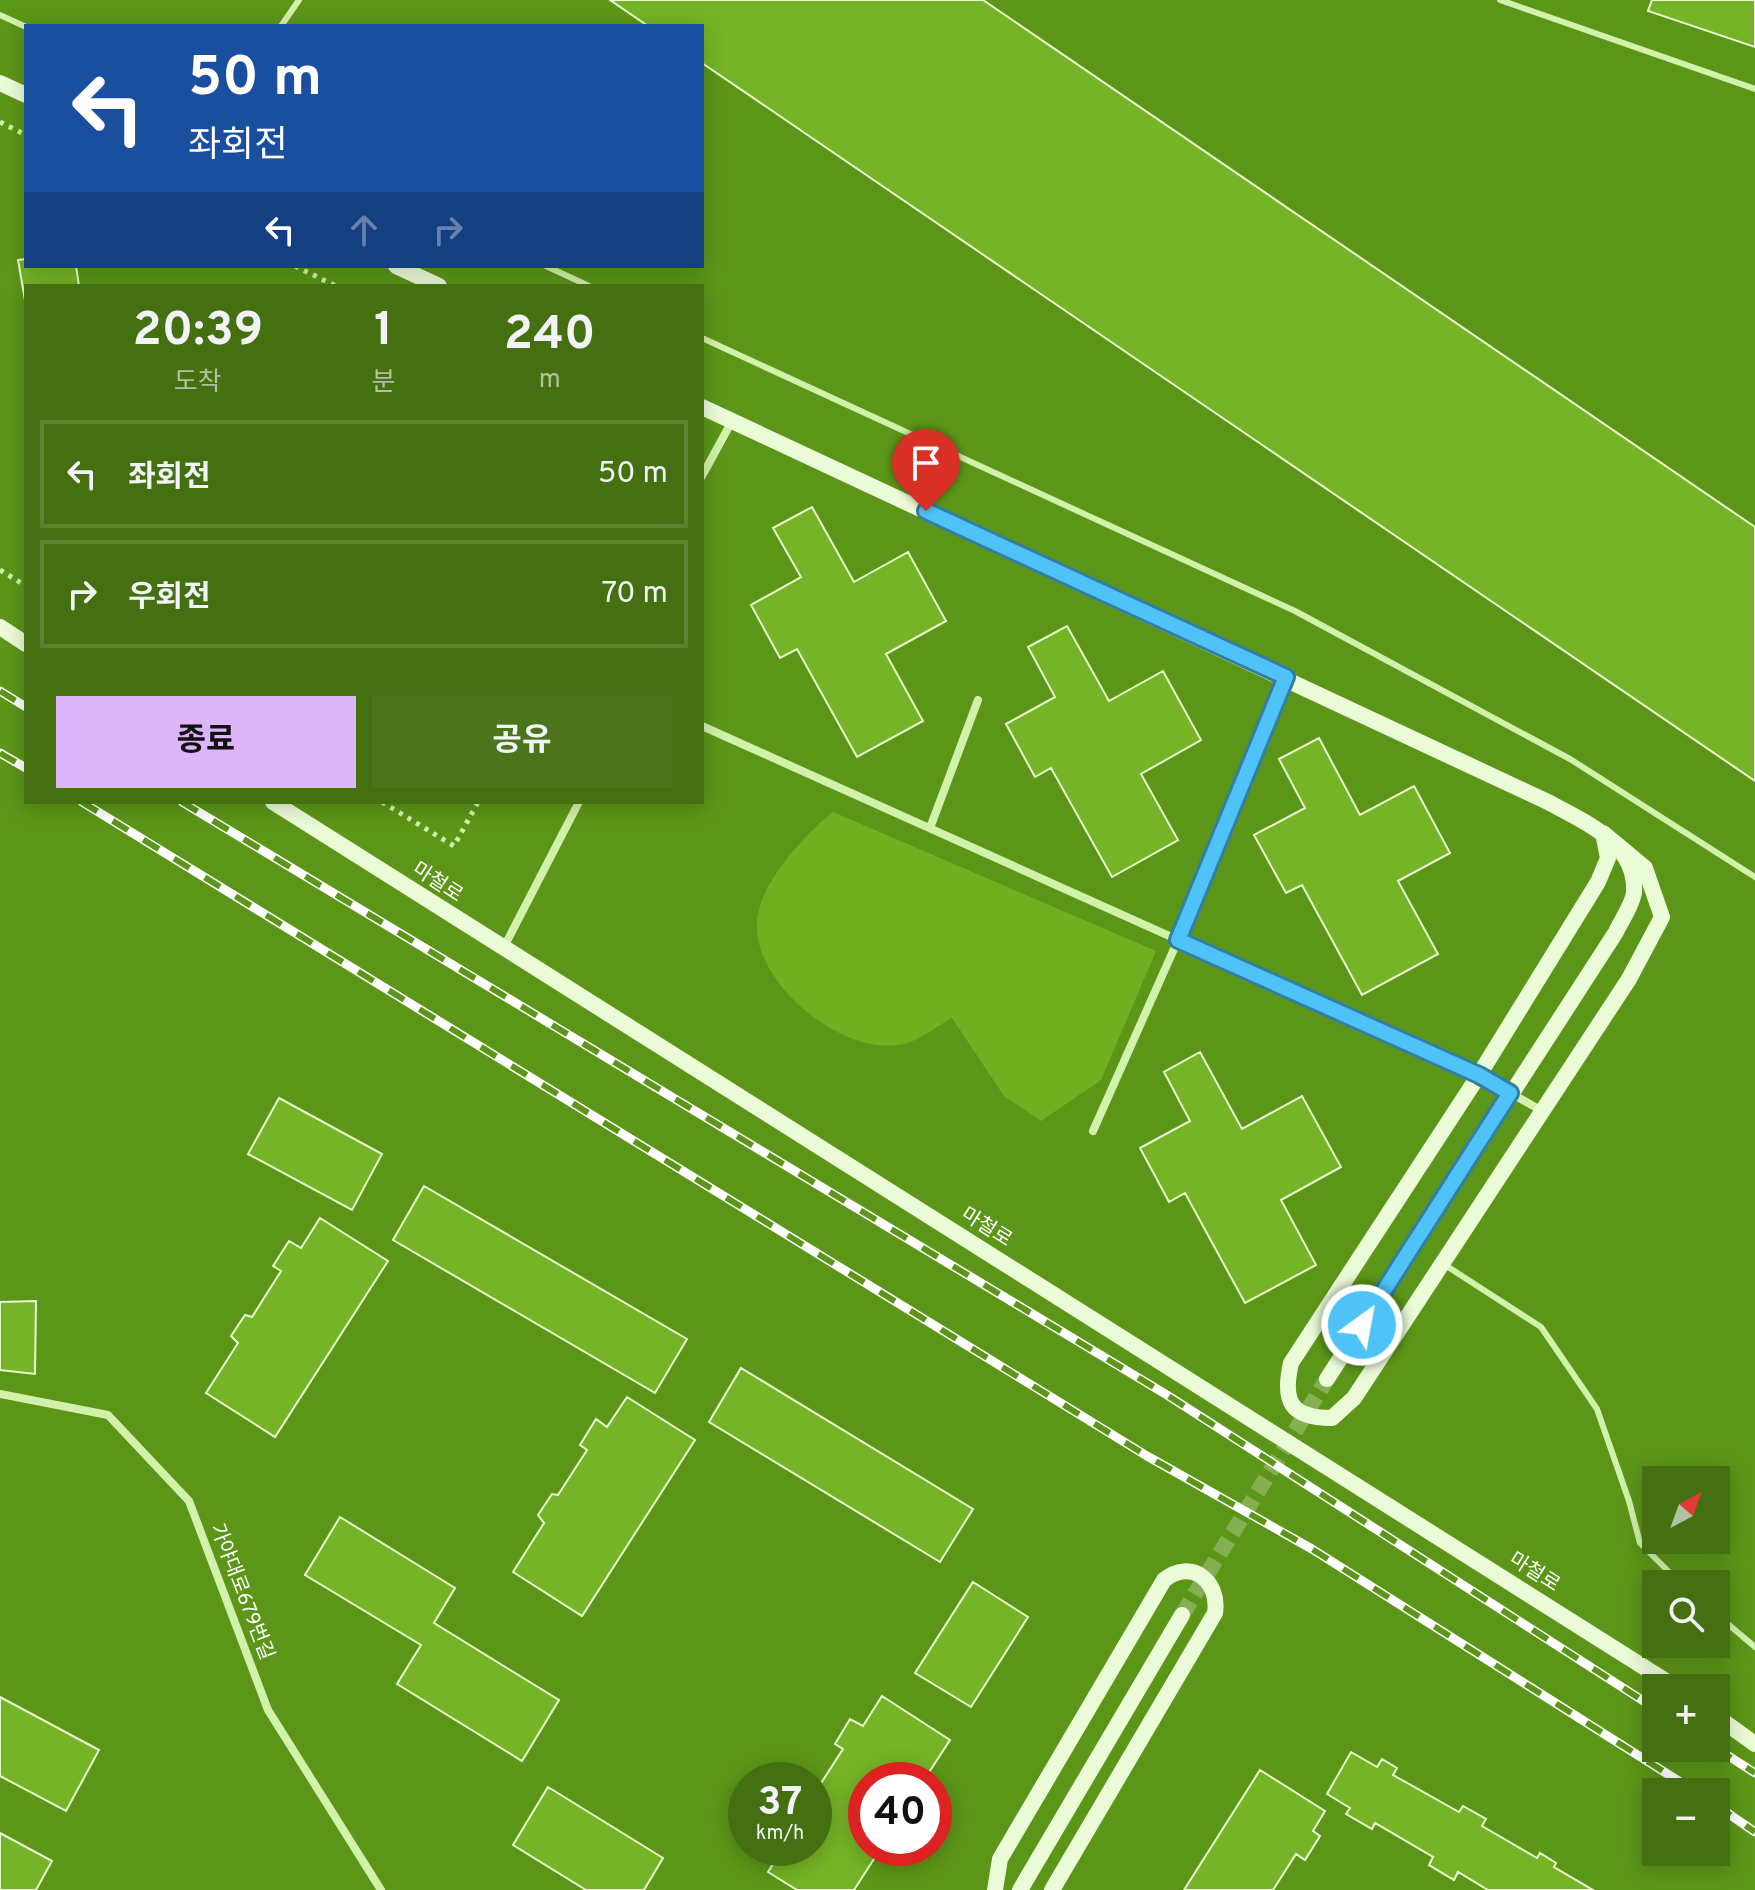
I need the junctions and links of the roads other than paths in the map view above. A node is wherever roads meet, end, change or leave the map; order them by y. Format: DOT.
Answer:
graph roads {
  1 [pos="299,0"];
  2 [pos="1500,0"];
  3 [pos="0,15"];
  4 [pos="282,24"];
  5 [pos="24,26"];
  6 [pos="0,83"];
  7 [pos="1755,89"];
  8 [pos="24,94"];
  9 [pos="400,268"];
  10 [pos="550,268"];
  11 [pos="435,284"];
  12 [pos="585,284"];
  13 [pos="704,339"];
  14 [pos="704,408"];
  15 [pos="732,421"];
  16 [pos="704,472"];
  17 [pos="0,627"];
  18 [pos="24,643"];
  19 [pos="1286,677"];
  20 [pos="978,700"];
  21 [pos="704,727"];
  22 [pos="276,804"];
  23 [pos="578,804"];
  24 [pos="930,828"];
  25 [pos="1603,833"];
  26 [pos="1755,877"];
  27 [pos="1178,940"];
  28 [pos="503,949"];
  29 [pos="1479,1075"];
  30 [pos="1510,1093"];
  31 [pos="1542,1111"];
  32 [pos="1093,1131"];
  33 [pos="1442,1263"];
  34 [pos="1327,1379"];
  35 [pos="0,1394"];
  36 [pos="1307,1418"];
  37 [pos="1291,1443"];
  38 [pos="1667,1570"];
  39 [pos="1182,1615"];
  40 [pos="1730,1626"];
  41 [pos="1755,1647"];
  42 [pos="1655,1674"];
  43 [pos="1730,1726"];
  44 [pos="1755,1744"];
  45 [pos="381,1890"];
  46 [pos="995,1890"];
  47 [pos="1020,1890"];
  48 [pos="1052,1890"];
  1 -- 4 [label="lane"];
  2 -- 7 [label="lane"];
  3 -- 5 [label="lane"];
  6 -- 8 [label="street"];
  9 -- 11 [label="street"];
  10 -- 12 [label="lane"];
  13 -- 26 [label="lane"];
  14 -- 15 [label="street"];
  15 -- 16 [label="street"];
  15 -- 19 [label="street"];
  17 -- 18 [label="street"];
  19 -- 25 [label="street"];
  19 -- 27 [label="street"];
  20 -- 24 [label="street"];
  21 -- 24 [label="street"];
  22 -- 28 [label="street, 마철로"];
  23 -- 28 [label="street"];
  24 -- 27 [label="street"];
  25 -- 29 [label="street"];
  25 -- 30 [label="street"];
  25 -- 31 [label="street"];
  27 -- 29 [label="street"];
  27 -- 32 [label="street"];
  28 -- 37 [label="street, 마철로"];
  29 -- 30 [label="street"];
  29 -- 36 [label="street"];
  30 -- 31 [label="street"];
  30 -- 34 [label="street"];
  31 -- 33 [label="street"];
  33 -- 36 [label="street"];
  33 -- 38 [label="lane"];
  35 -- 45 [label="street, 가야대로679번길"];
  36 -- 37 [label="street"];
  37 -- 42 [label="street, 마철로"];
  39 -- 47 [label="street"];
  40 -- 41 [label="lane"];
  43 -- 44 [label="street"];
  46 -- 48 [label="street"];
}
